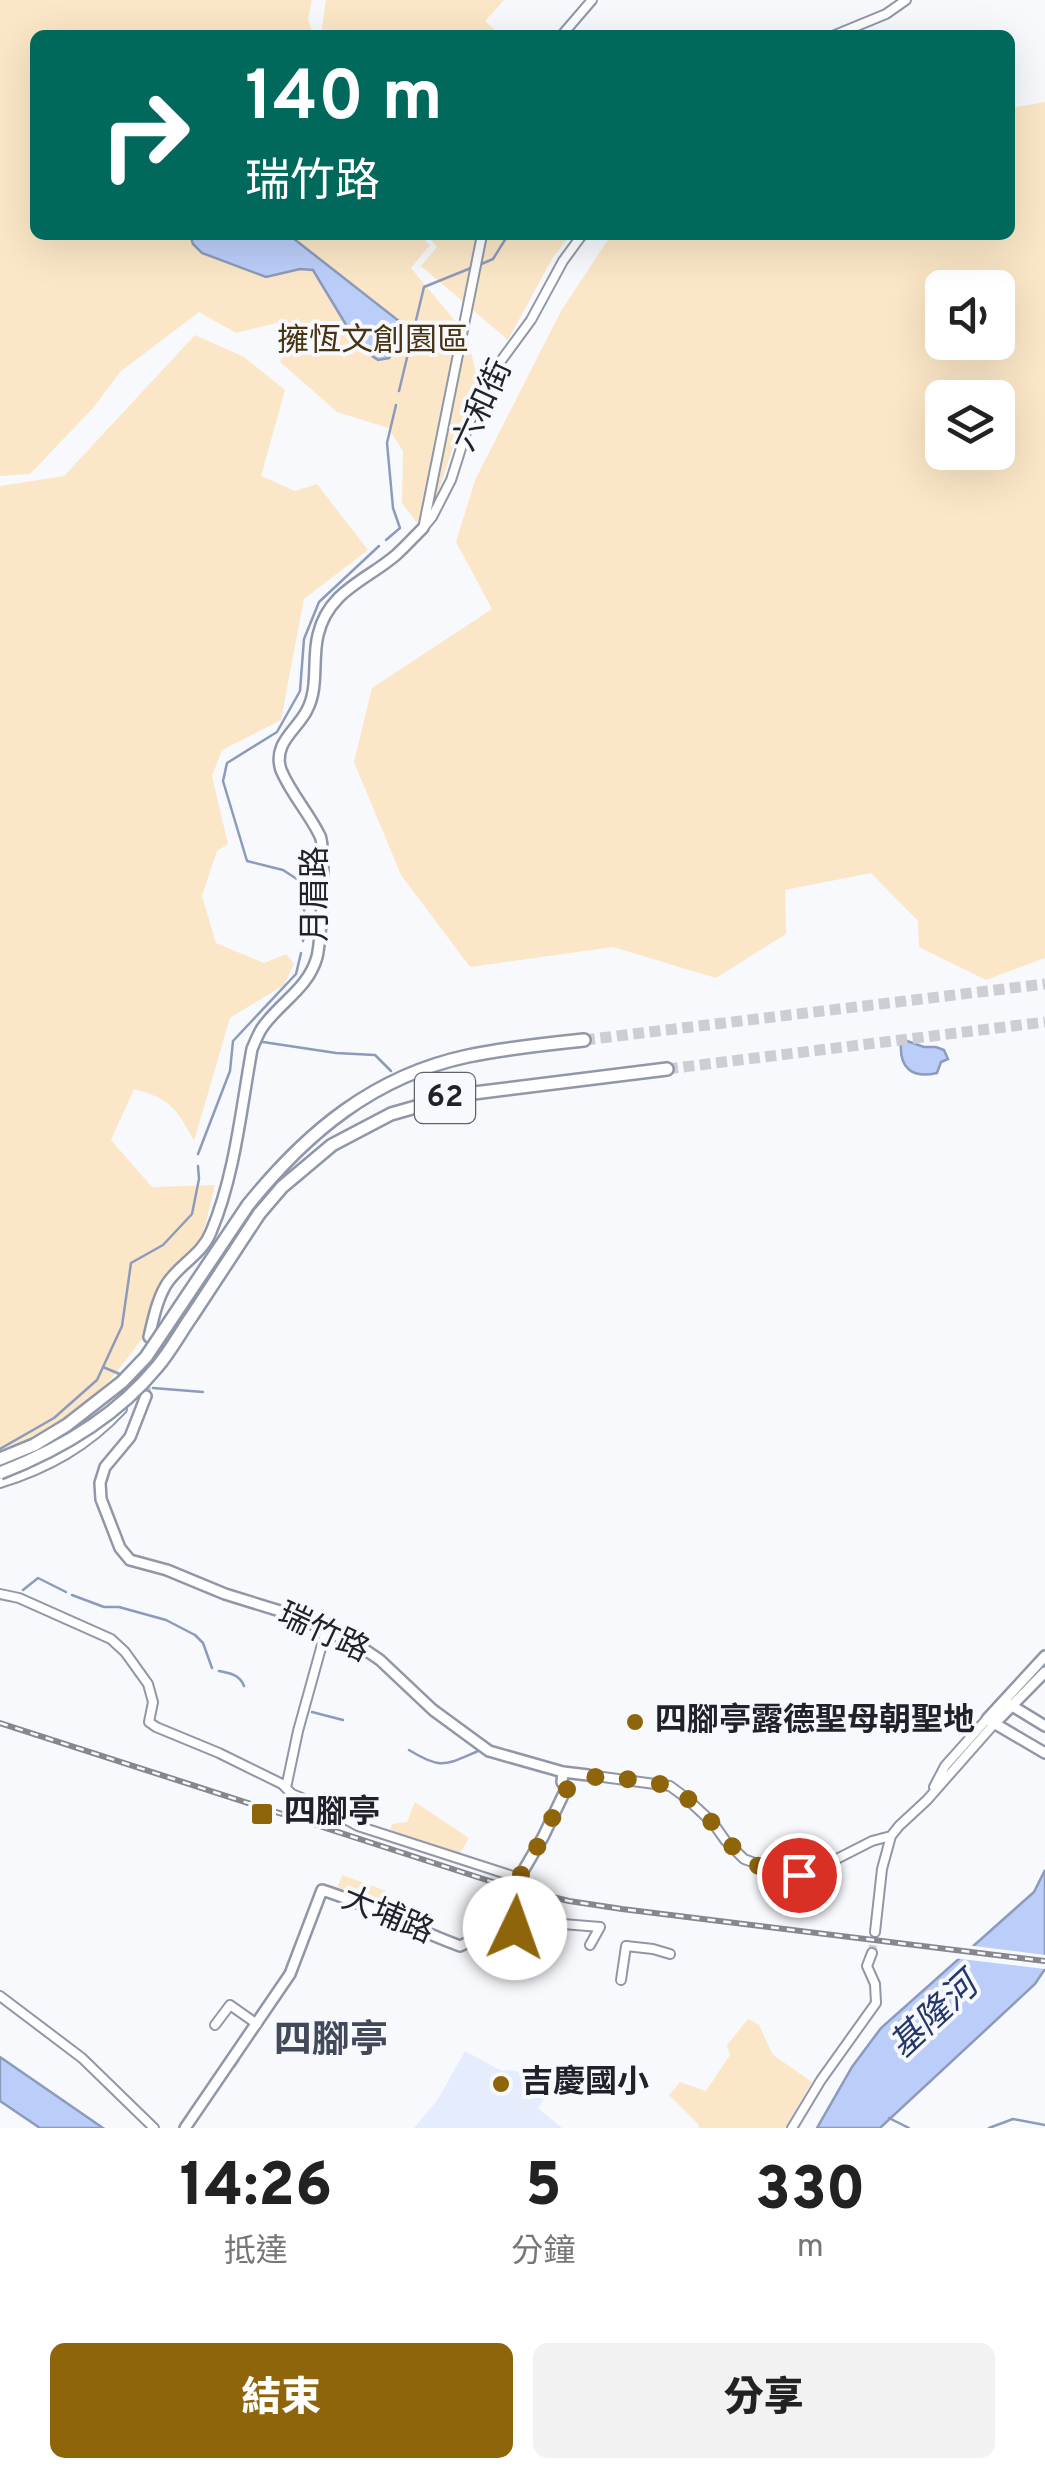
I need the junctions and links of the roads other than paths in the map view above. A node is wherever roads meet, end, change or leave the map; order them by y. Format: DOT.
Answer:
graph roads {
  1 [pos="592,0"];
  2 [pos="906,0"];
  3 [pos="566,30"];
  4 [pos="846,30"];
  5 [pos="481,240"];
  6 [pos="578,240"];
  7 [pos="423,528"];
  8 [pos="584,1040"];
  9 [pos="666,1069"];
  10 [pos="149,1337"];
  11 [pos="146,1391"];
  12 [pos="0,1459"];
  13 [pos="0,1473"];
  14 [pos="0,1483"];
  15 [pos="0,1594"];
  16 [pos="326,1630"];
  17 [pos="1045,1656"];
  18 [pos="1045,1672"];
  19 [pos="1008,1703"];
  20 [pos="990,1722"];
  21 [pos="1045,1726"];
  22 [pos="1045,1753"];
  23 [pos="563,1772"];
  24 [pos="588,1776"];
  25 [pos="286,1788"];
  26 [pos="566,1790"];
  27 [pos="892,1836"];
  28 [pos="790,1882"];
  29 [pos="518,1883"];
  30 [pos="817,1893"];
  31 [pos="504,1925"];
  32 [pos="875,1932"];
  33 [pos="590,1945"];
  34 [pos="872,1953"];
  35 [pos="670,1954"];
  36 [pos="620,1980"];
  37 [pos="0,1996"];
  38 [pos="215,2024"];
  39 [pos="256,2024"];
  40 [pos="154,2128"];
  41 [pos="185,2128"];
  42 [pos="792,2128"];
  1 -- 3 [label="street"];
  2 -- 4 [label="street"];
  5 -- 7 [label="street"];
  6 -- 7 [label="street, 六和街"];
  7 -- 10 [label="street, 月眉路"];
  8 -- 12 [label="highway, 62, bridge"];
  9 -- 13 [label="highway, 62, bridge"];
  11 -- 14 [label="street"];
  11 -- 16 [label="street, 瑞竹路"];
  15 -- 25 [label="street"];
  16 -- 23 [label="street, 瑞竹路"];
  16 -- 25 [label="street"];
  17 -- 19 [label="street"];
  18 -- 19 [label="street"];
  19 -- 20 [label="street"];
  19 -- 21 [label="street"];
  20 -- 22 [label="street"];
  20 -- 27 [label="street"];
  23 -- 24 [label="street, 瑞竹路"];
  23 -- 26 [label="street"];
  24 -- 26 [label="street"];
  24 -- 27 [label="street, 瑞竹路"];
  25 -- 29 [label="street"];
  26 -- 29 [label="street"];
  27 -- 32 [label="street"];
  28 -- 30 [label="street"];
  29 -- 31 [label="street"];
  31 -- 33 [label="street"];
  31 -- 39 [label="street, 大埔路"];
  34 -- 42 [label="street"];
  35 -- 36 [label="street"];
  37 -- 40 [label="street"];
  38 -- 39 [label="street"];
  39 -- 41 [label="street, 大埔路"];
}
